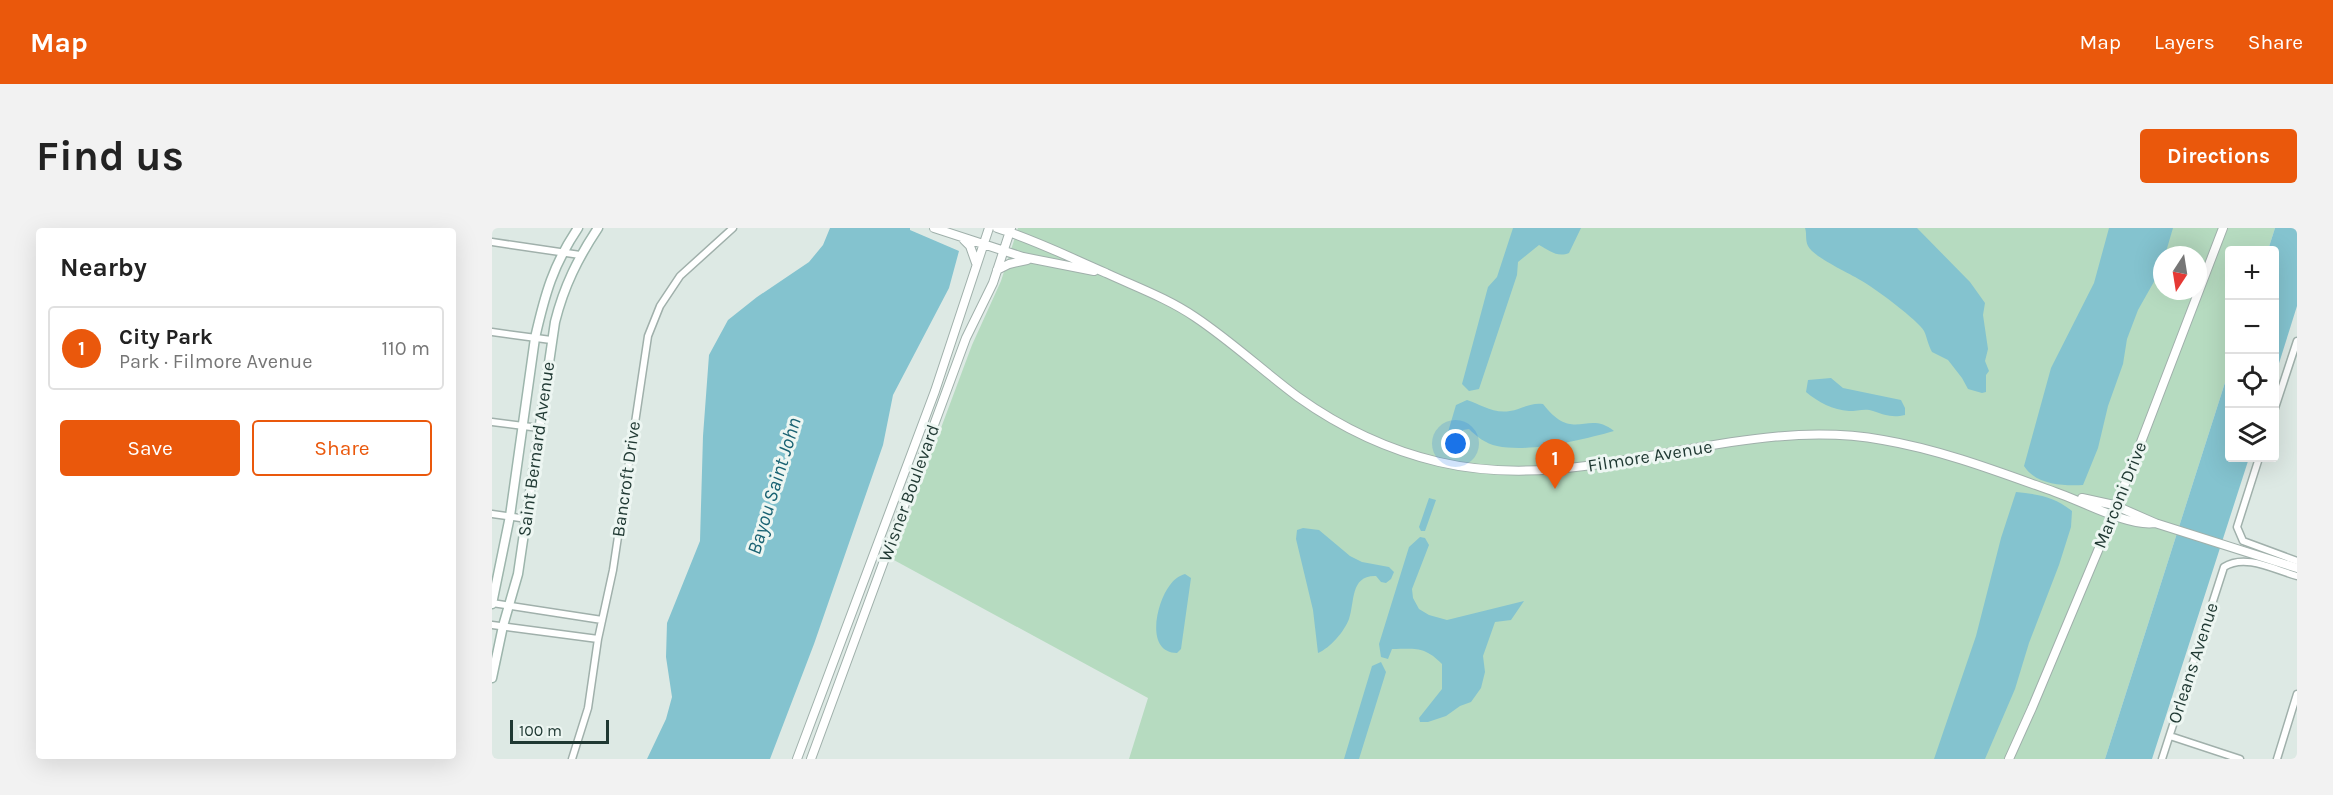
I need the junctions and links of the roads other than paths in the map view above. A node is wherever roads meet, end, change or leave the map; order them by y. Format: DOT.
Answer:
graph roads {
  1 [pos="578,228"];
  2 [pos="598,228"];
  3 [pos="733,228"];
  4 [pos="934,228"];
  5 [pos="989,228"];
  6 [pos="997,228"];
  7 [pos="1024,228"];
  8 [pos="2223,228"];
  9 [pos="1010,230"];
  10 [pos="961,237"];
  11 [pos="1036,241"];
  12 [pos="492,242"];
  13 [pos="984,245"];
  14 [pos="1004,251"];
  15 [pos="563,252"];
  16 [pos="580,255"];
  17 [pos="1035,259"];
  18 [pos="977,267"];
  19 [pos="998,270"];
  20 [pos="1108,274"];
  21 [pos="492,332"];
  22 [pos="535,338"];
  23 [pos="551,340"];
  24 [pos="2297,341"];
  25 [pos="2294,359"];
  26 [pos="2275,408"];
  27 [pos="492,422"];
  28 [pos="522,426"];
  29 [pos="539,428"];
  30 [pos="2258,462"];
  31 [pos="2115,510"];
  32 [pos="492,514"];
  33 [pos="510,516"];
  34 [pos="527,519"];
  35 [pos="2297,561"];
  36 [pos="2297,568"];
  37 [pos="2297,576"];
  38 [pos="492,604"];
  39 [pos="509,605"];
  40 [pos="602,620"];
  41 [pos="492,625"];
  42 [pos="503,626"];
  43 [pos="598,639"];
  44 [pos="492,678"];
  45 [pos="2297,694"];
  46 [pos="2170,736"];
  47 [pos="572,759"];
  48 [pos="797,759"];
  49 [pos="811,759"];
  50 [pos="2009,759"];
  51 [pos="2162,759"];
  52 [pos="2240,759"];
  53 [pos="2277,759"];
  1 -- 15 [label="main road, Saint Bernard Avenue"];
  2 -- 16 [label="main road, Saint Bernard Avenue"];
  3 -- 40 [label="street, Bancroft Drive"];
  4 -- 10 [label="street, Filmore Avenue"];
  5 -- 13 [label="street, Wisner Boulevard"];
  6 -- 9 [label="street, Filmore Avenue"];
  7 -- 11 [label="street"];
  8 -- 31 [label="street, Marconi Drive"];
  9 -- 11 [label="street, Filmore Avenue"];
  9 -- 14 [label="street, Wisner Boulevard"];
  10 -- 13 [label="street, Filmore Avenue"];
  10 -- 18 [label="street"];
  11 -- 20 [label="street, Filmore Avenue"];
  12 -- 15 [label="street"];
  13 -- 14 [label="street, Filmore Avenue"];
  13 -- 18 [label="street, Wisner Boulevard"];
  14 -- 17 [label="street, Filmore Avenue"];
  14 -- 19 [label="street, Wisner Boulevard"];
  15 -- 16 [label="street"];
  15 -- 22 [label="main road, Saint Bernard Avenue"];
  16 -- 23 [label="main road, Saint Bernard Avenue"];
  17 -- 19 [label="street"];
  17 -- 20 [label="street, Filmore Avenue"];
  18 -- 48 [label="street, Wisner Boulevard"];
  19 -- 49 [label="street, Wisner Boulevard"];
  20 -- 31 [label="street, Filmore Avenue"];
  21 -- 22 [label="street"];
  22 -- 23 [label="street"];
  22 -- 28 [label="main road, Saint Bernard Avenue"];
  23 -- 29 [label="main road, Saint Bernard Avenue"];
  24 -- 25 [label="street"];
  25 -- 26 [label="street"];
  27 -- 28 [label="street"];
  28 -- 29 [label="street"];
  28 -- 33 [label="main road, Saint Bernard Avenue"];
  29 -- 34 [label="main road, Saint Bernard Avenue"];
  30 -- 35 [label="street"];
  31 -- 36 [label="street, Filmore Avenue"];
  31 -- 50 [label="street, Marconi Drive"];
  32 -- 33 [label="street"];
  33 -- 34 [label="street"];
  33 -- 38 [label="main road, Saint Bernard Avenue"];
  34 -- 39 [label="main road, Saint Bernard Avenue"];
  37 -- 46 [label="street, Orleans Avenue"];
  38 -- 39 [label="street"];
  39 -- 40 [label="street"];
  39 -- 42 [label="main road, Saint Bernard Avenue"];
  40 -- 43 [label="street, Bancroft Drive"];
  41 -- 42 [label="street"];
  42 -- 43 [label="street"];
  42 -- 44 [label="main road, Saint Bernard Avenue"];
  43 -- 47 [label="street, Bancroft Drive"];
  45 -- 53 [label="street"];
  46 -- 51 [label="street, Orleans Avenue"];
  46 -- 52 [label="street"];
}
